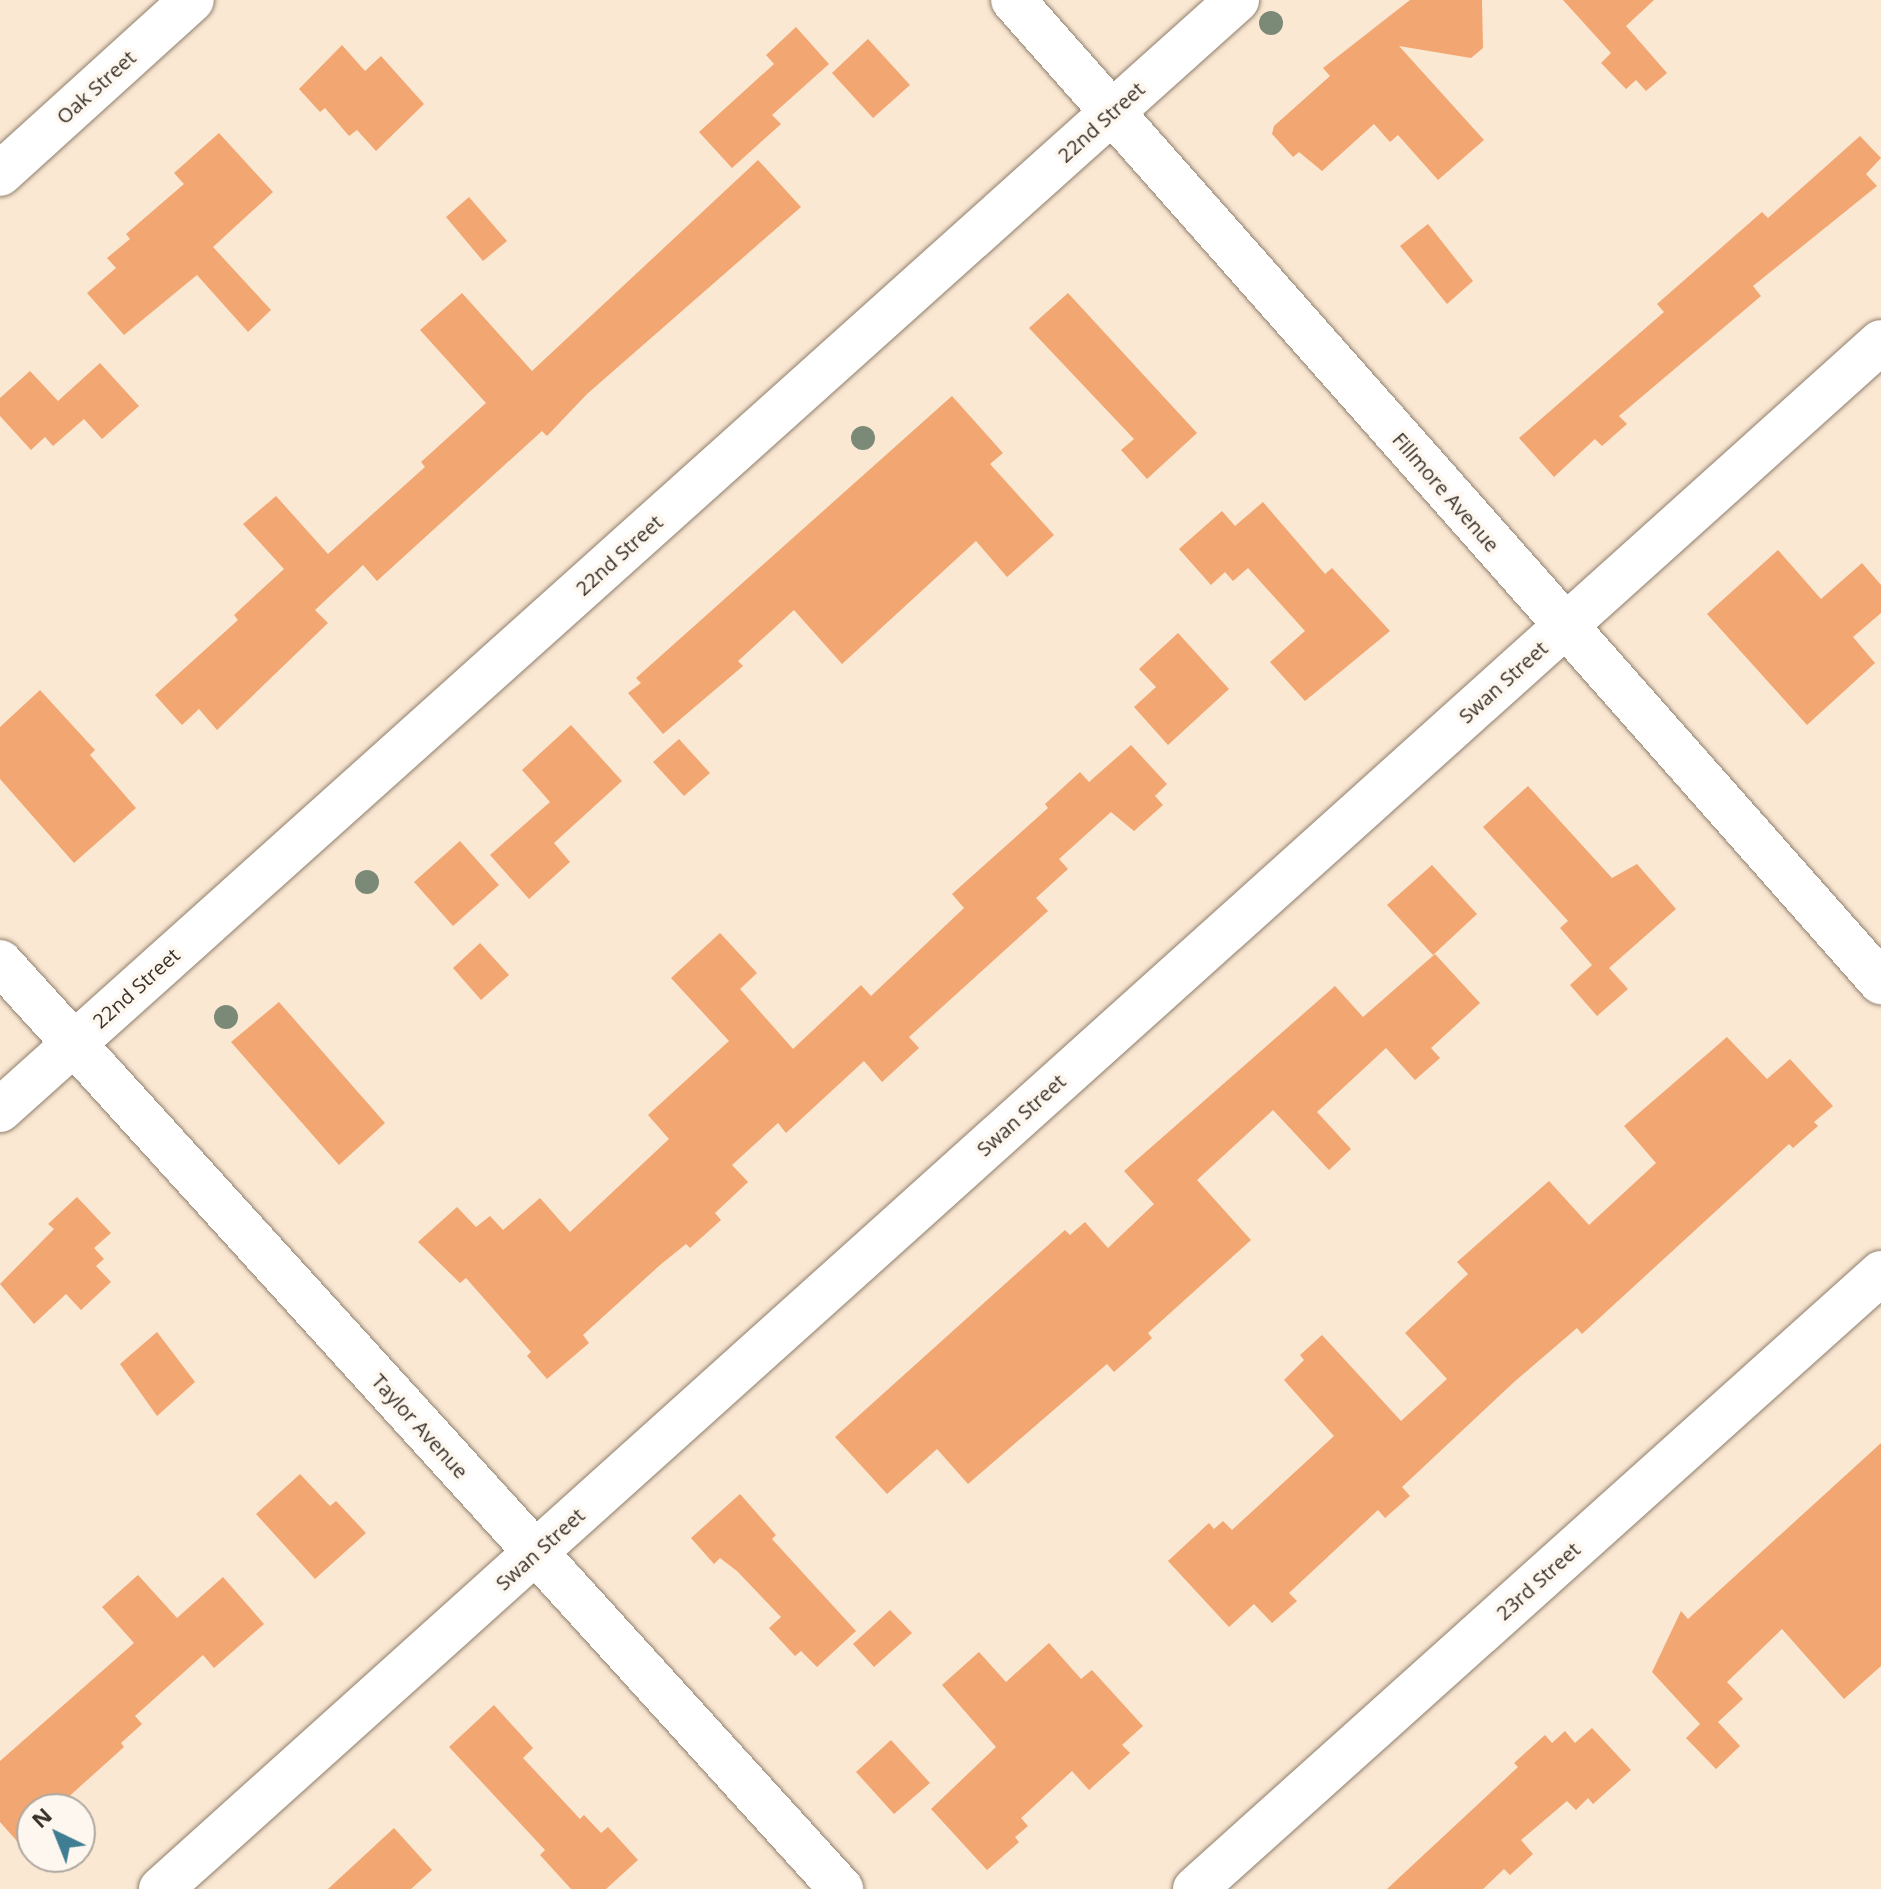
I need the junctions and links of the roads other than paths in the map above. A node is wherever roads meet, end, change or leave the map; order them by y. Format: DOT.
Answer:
graph roads {
  1 [pos="192,0"];
  2 [pos="1013,0"];
  3 [pos="1237,0"];
  4 [pos="1113,111"];
  5 [pos="0,174"];
  6 [pos="1881,342"];
  7 [pos="1563,627"];
  8 [pos="0,962"];
  9 [pos="1881,982"];
  10 [pos="74,1044"];
  11 [pos="0,1110"];
  12 [pos="1881,1273"];
  13 [pos="535,1552"];
  14 [pos="161,1889"];
  15 [pos="841,1889"];
  16 [pos="1195,1889"];
  1 -- 5 [label="street, Oak Street"];
  2 -- 4 [label="street, Fillmore Avenue"];
  3 -- 4 [label="street, 22nd Street"];
  4 -- 7 [label="street, Fillmore Avenue"];
  4 -- 10 [label="street, 22nd Street"];
  6 -- 7 [label="street, Swan Street"];
  7 -- 9 [label="street, Fillmore Avenue"];
  7 -- 13 [label="street, Swan Street"];
  8 -- 10 [label="street, Taylor Avenue"];
  10 -- 11 [label="street, 22nd Street"];
  10 -- 13 [label="street, Taylor Avenue"];
  12 -- 16 [label="street, 23rd Street"];
  13 -- 14 [label="street, Swan Street"];
  13 -- 15 [label="street, Taylor Avenue"];
}
